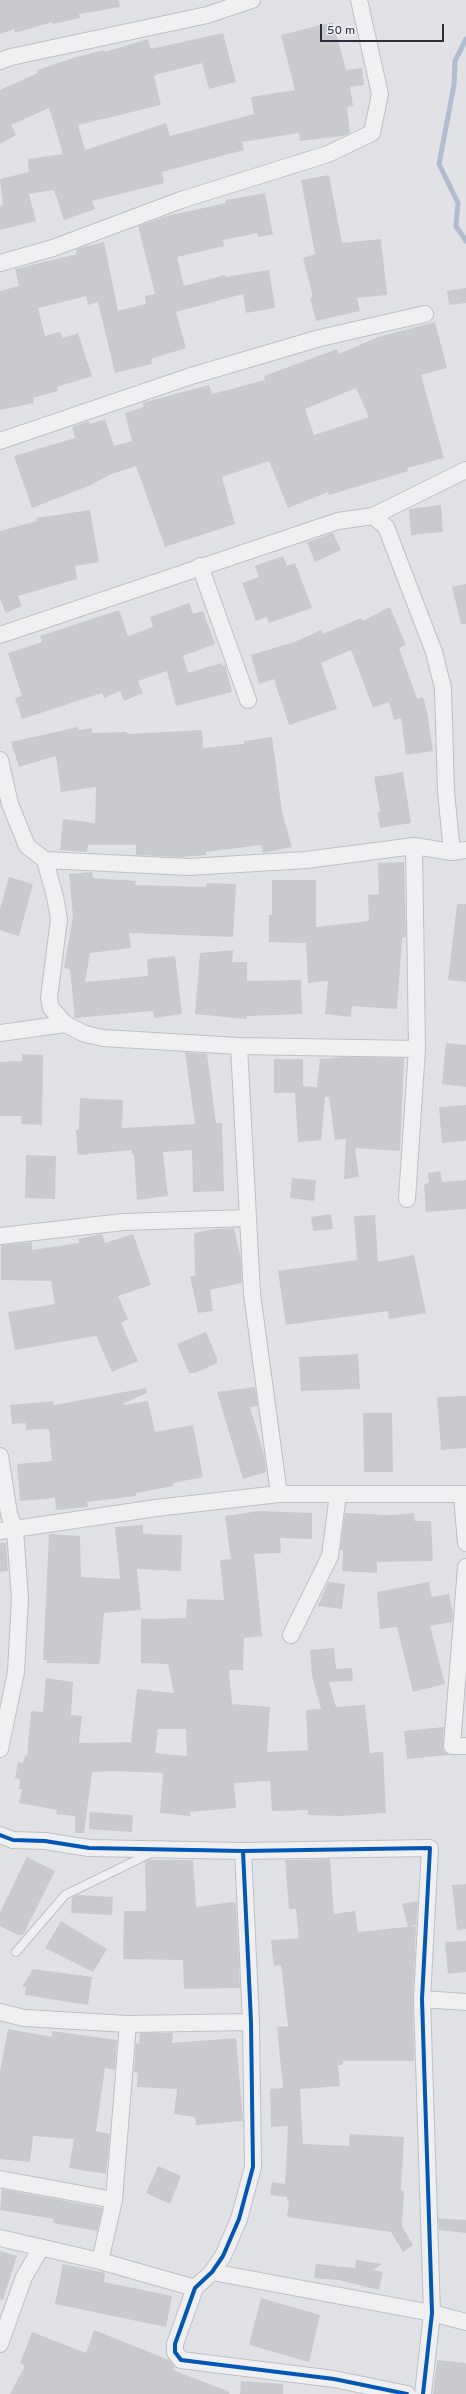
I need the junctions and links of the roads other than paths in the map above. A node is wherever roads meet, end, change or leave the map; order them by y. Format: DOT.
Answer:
graph roads {
  1 [pos="252,0"];
  2 [pos="359,0"];
  3 [pos="0,61"];
  4 [pos="0,263"];
  5 [pos="425,314"];
  6 [pos="0,441"];
  7 [pos="466,470"];
  8 [pos="373,516"];
  9 [pos="200,566"];
  10 [pos="0,635"];
  11 [pos="248,700"];
  12 [pos="0,760"];
  13 [pos="414,846"];
  14 [pos="459,851"];
  15 [pos="45,860"];
  16 [pos="65,1024"];
  17 [pos="0,1033"];
  18 [pos="239,1046"];
  19 [pos="417,1049"];
  20 [pos="407,1199"];
  21 [pos="247,1218"];
  22 [pos="0,1236"];
  23 [pos="0,1456"];
  24 [pos="279,1494"];
  25 [pos="338,1494"];
  26 [pos="464,1494"];
  27 [pos="8,1530"];
  28 [pos="466,1543"];
  29 [pos="465,1574"];
  30 [pos="291,1635"];
  31 [pos="466,1746"];
  32 [pos="0,1749"];
  33 [pos="0,1835"];
  34 [pos="158,1849"];
  35 [pos="243,1851"];
  36 [pos="16,1952"];
  37 [pos="422,1999"];
  38 [pos="466,2002"];
  39 [pos="0,2012"];
  40 [pos="251,2022"];
  41 [pos="128,2024"];
  42 [pos="0,2179"];
  43 [pos="114,2200"];
  44 [pos="0,2238"];
  45 [pos="41,2248"];
  46 [pos="100,2261"];
  47 [pos="212,2272"];
  48 [pos="195,2288"];
  49 [pos="432,2313"];
  50 [pos="466,2322"];
  51 [pos="0,2344"];
  52 [pos="407,2394"];
  53 [pos="423,2394"];
  1 -- 3 [label="street"];
  2 -- 4 [label="street"];
  5 -- 6 [label="street"];
  7 -- 8 [label="street"];
  8 -- 9 [label="street"];
  8 -- 14 [label="street"];
  9 -- 10 [label="street"];
  9 -- 11 [label="street"];
  12 -- 15 [label="street"];
  13 -- 14 [label="street"];
  13 -- 15 [label="street"];
  13 -- 19 [label="street"];
  15 -- 16 [label="street"];
  16 -- 17 [label="street"];
  16 -- 18 [label="street"];
  18 -- 19 [label="street"];
  18 -- 21 [label="street"];
  19 -- 20 [label="street"];
  21 -- 22 [label="street"];
  21 -- 24 [label="street"];
  23 -- 27 [label="street"];
  24 -- 25 [label="street"];
  24 -- 27 [label="street"];
  25 -- 26 [label="street"];
  25 -- 30 [label="street"];
  26 -- 28 [label="street"];
  27 -- 32 [label="street"];
  29 -- 31 [label="street"];
  33 -- 34 [label="street"];
  34 -- 35 [label="street"];
  34 -- 36 [label="lane"];
  35 -- 37 [label="street"];
  35 -- 40 [label="street"];
  37 -- 38 [label="street"];
  37 -- 49 [label="street"];
  39 -- 41 [label="street"];
  40 -- 41 [label="street"];
  40 -- 47 [label="street"];
  41 -- 43 [label="street"];
  42 -- 43 [label="street"];
  43 -- 46 [label="street"];
  44 -- 45 [label="street"];
  45 -- 46 [label="street"];
  45 -- 51 [label="street"];
  46 -- 48 [label="street"];
  47 -- 48 [label="street"];
  47 -- 49 [label="street"];
  48 -- 52 [label="street"];
  49 -- 50 [label="street"];
  49 -- 53 [label="street"];
}
